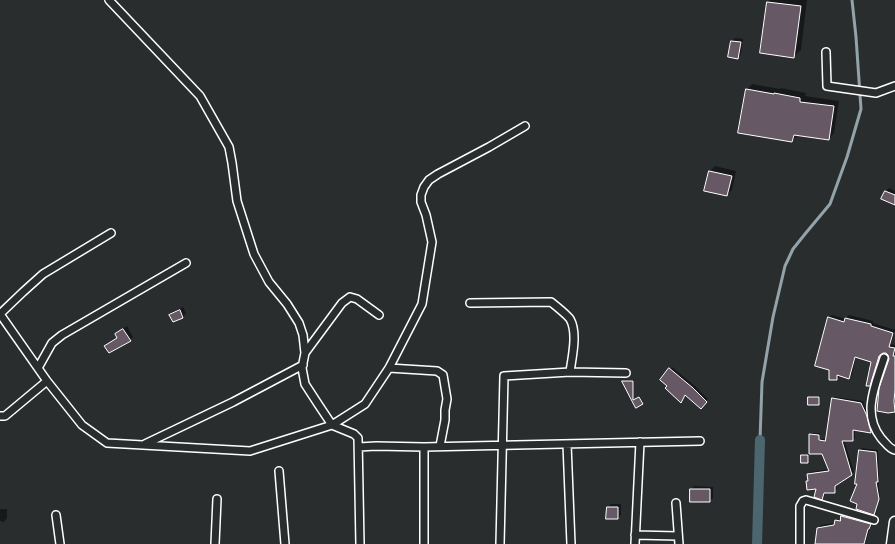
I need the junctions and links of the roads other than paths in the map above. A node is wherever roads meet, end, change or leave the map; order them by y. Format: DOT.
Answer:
graph roads {
  1 [pos="109,0"];
  2 [pos="826,52"];
  3 [pos="895,86"];
  4 [pos="524,126"];
  5 [pos="111,234"];
  6 [pos="186,263"];
  7 [pos="470,303"];
  8 [pos="0,314"];
  9 [pos="379,315"];
  10 [pos="305,353"];
  11 [pos="884,358"];
  12 [pos="303,365"];
  13 [pos="38,368"];
  14 [pos="389,368"];
  15 [pos="570,372"];
  16 [pos="626,373"];
  17 [pos="47,381"];
  18 [pos="0,416"];
  19 [pos="332,425"];
  20 [pos="700,441"];
  21 [pos="640,442"];
  22 [pos="567,444"];
  23 [pos="143,445"];
  24 [pos="502,445"];
  25 [pos="440,446"];
  26 [pos="359,447"];
  27 [pos="424,447"];
  28 [pos="895,450"];
  29 [pos="279,471"];
  30 [pos="217,499"];
  31 [pos="676,503"];
  32 [pos="56,515"];
  33 [pos="874,520"];
  34 [pos="895,522"];
  35 [pos="635,535"];
  36 [pos="678,536"];
  37 [pos="60,544"];
  38 [pos="216,544"];
  39 [pos="284,544"];
  40 [pos="360,544"];
  41 [pos="424,544"];
  42 [pos="500,544"];
  43 [pos="571,544"];
  44 [pos="635,544"];
  45 [pos="679,544"];
  46 [pos="800,544"];
  47 [pos="892,544"];
  1 -- 10 [label="street"];
  2 -- 3 [label="street"];
  4 -- 14 [label="street"];
  5 -- 8 [label="street"];
  6 -- 13 [label="street"];
  7 -- 15 [label="street"];
  8 -- 13 [label="street"];
  9 -- 10 [label="street"];
  10 -- 12 [label="street"];
  11 -- 28 [label="street"];
  12 -- 19 [label="street"];
  12 -- 23 [label="street"];
  13 -- 17 [label="street"];
  14 -- 19 [label="street"];
  14 -- 25 [label="street"];
  15 -- 16 [label="street"];
  15 -- 24 [label="street"];
  17 -- 18 [label="street"];
  17 -- 23 [label="street"];
  19 -- 23 [label="street"];
  19 -- 26 [label="street"];
  20 -- 21 [label="street"];
  21 -- 22 [label="street"];
  21 -- 35 [label="street"];
  22 -- 24 [label="street"];
  22 -- 43 [label="street"];
  24 -- 25 [label="street"];
  24 -- 42 [label="street"];
  25 -- 27 [label="street"];
  26 -- 27 [label="street"];
  26 -- 40 [label="street"];
  27 -- 41 [label="street"];
  29 -- 39 [label="street"];
  30 -- 38 [label="street"];
  31 -- 36 [label="street"];
  32 -- 37 [label="street"];
  33 -- 46 [label="street"];
  34 -- 47 [label="main road"];
  35 -- 36 [label="street"];
  35 -- 44 [label="street"];
  36 -- 45 [label="street"];
}
